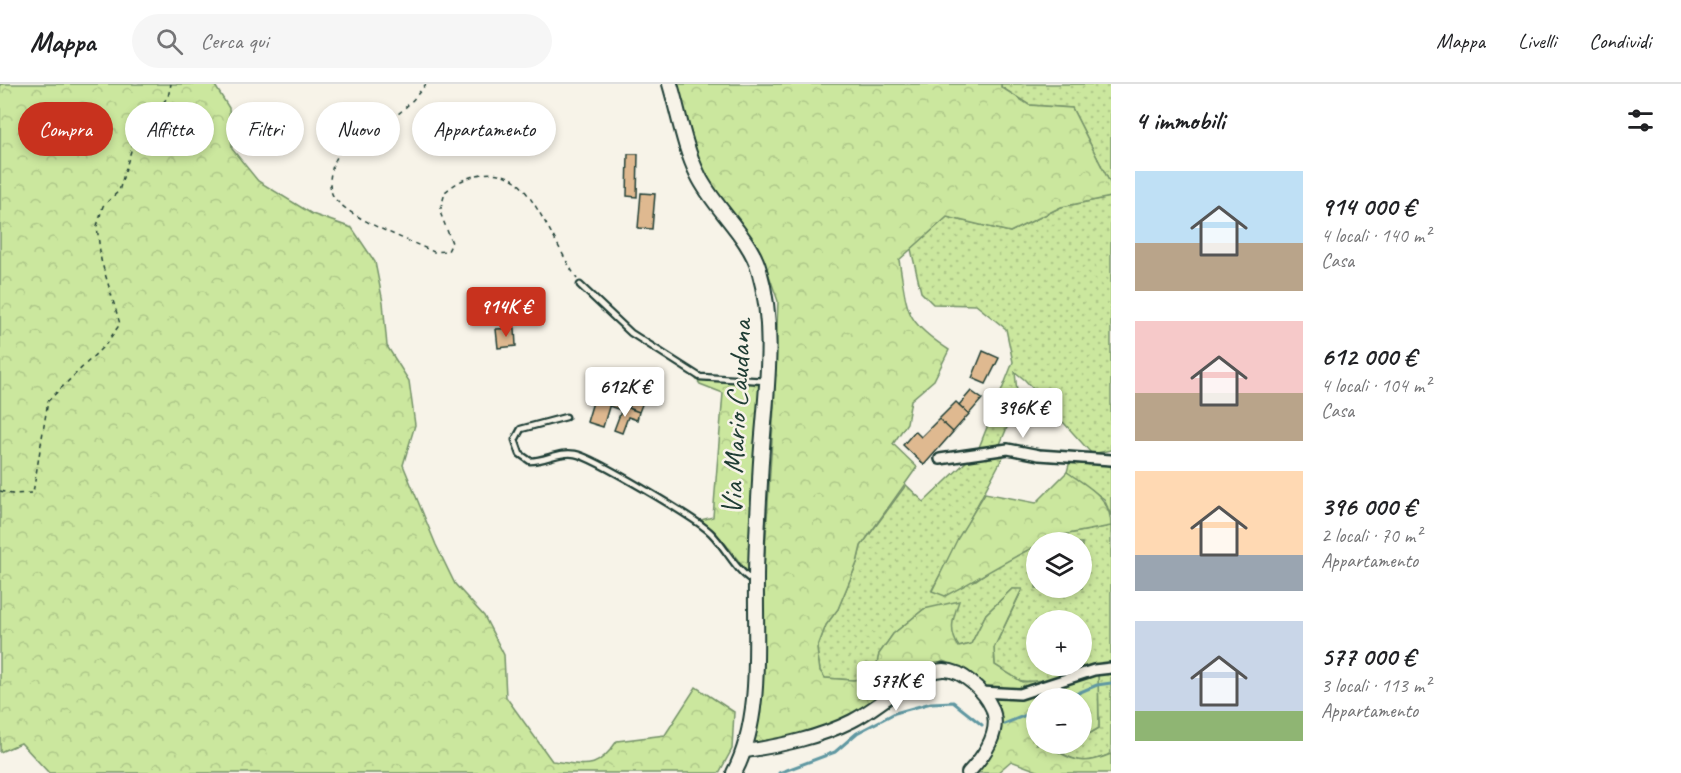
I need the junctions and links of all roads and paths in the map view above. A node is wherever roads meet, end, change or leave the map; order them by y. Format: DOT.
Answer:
graph roads {
  1 [pos="171,84"];
  2 [pos="426,84"];
  3 [pos="670,84"];
  4 [pos="580,285"];
  5 [pos="766,381"];
  6 [pos="566,417"];
  7 [pos="940,459"];
  8 [pos="1111,460"];
  9 [pos="0,491"];
  10 [pos="756,582"];
  11 [pos="1111,668"];
  12 [pos="981,692"];
  13 [pos="746,751"];
  14 [pos="734,773"];
  15 [pos="968,773"];
  1 -- 9 [label="path"];
  2 -- 4 [label="path"];
  3 -- 5 [label="main road, Via Mario Caudana"];
  4 -- 5 [label="lane"];
  5 -- 10 [label="main road, Via Mario Caudana"];
  6 -- 10 [label="lane"];
  7 -- 8 [label="street"];
  10 -- 13 [label="main road, Via Mario Caudana"];
  11 -- 12 [label="street"];
  12 -- 13 [label="street"];
  12 -- 15 [label="street"];
  13 -- 14 [label="main road, Via Mario Caudana"];
}
